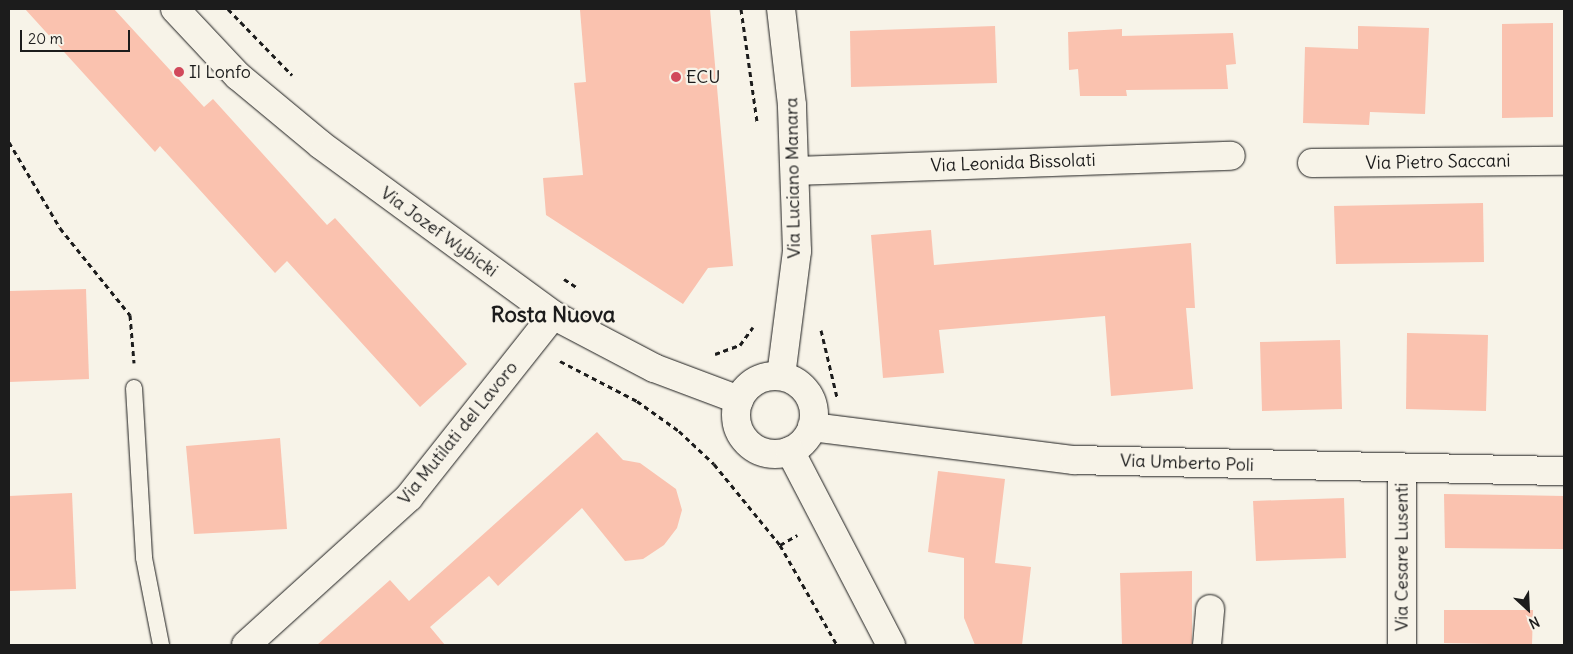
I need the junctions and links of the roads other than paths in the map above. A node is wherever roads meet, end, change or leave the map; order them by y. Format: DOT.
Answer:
graph roads {
  1 [pos="175,9"];
  2 [pos="781,9"];
  3 [pos="1230,156"];
  4 [pos="1564,161"];
  5 [pos="1312,163"];
  6 [pos="794,171"];
  7 [pos="552,315"];
  8 [pos="781,376"];
  9 [pos="134,388"];
  10 [pos="739,400"];
  11 [pos="812,427"];
  12 [pos="790,451"];
  13 [pos="1402,469"];
  14 [pos="1564,471"];
  15 [pos="1210,609"];
  16 [pos="161,645"];
  17 [pos="246,645"];
  18 [pos="891,645"];
  19 [pos="1207,645"];
  20 [pos="1402,645"];
  1 -- 7 [label="street, Via Jozef Wybicki"];
  2 -- 6 [label="street, Via Luciano Manara"];
  3 -- 6 [label="street, Via Leonida Bissolati"];
  4 -- 5 [label="street, Via Pietro Saccani"];
  6 -- 8 [label="street, Via Luciano Manara"];
  7 -- 10 [label="street, Via Jozef Wybicki"];
  7 -- 17 [label="street, Via Mutilati del Lavoro"];
  8 -- 10 [label="street"];
  8 -- 11 [label="street"];
  9 -- 16 [label="lane"];
  10 -- 12 [label="street"];
  11 -- 12 [label="street"];
  11 -- 13 [label="street, Via Umberto Poli"];
  12 -- 18 [label="street"];
  13 -- 14 [label="street, Via Umberto Poli"];
  13 -- 20 [label="street, Via Cesare Lusenti"];
  15 -- 19 [label="street"];
}
